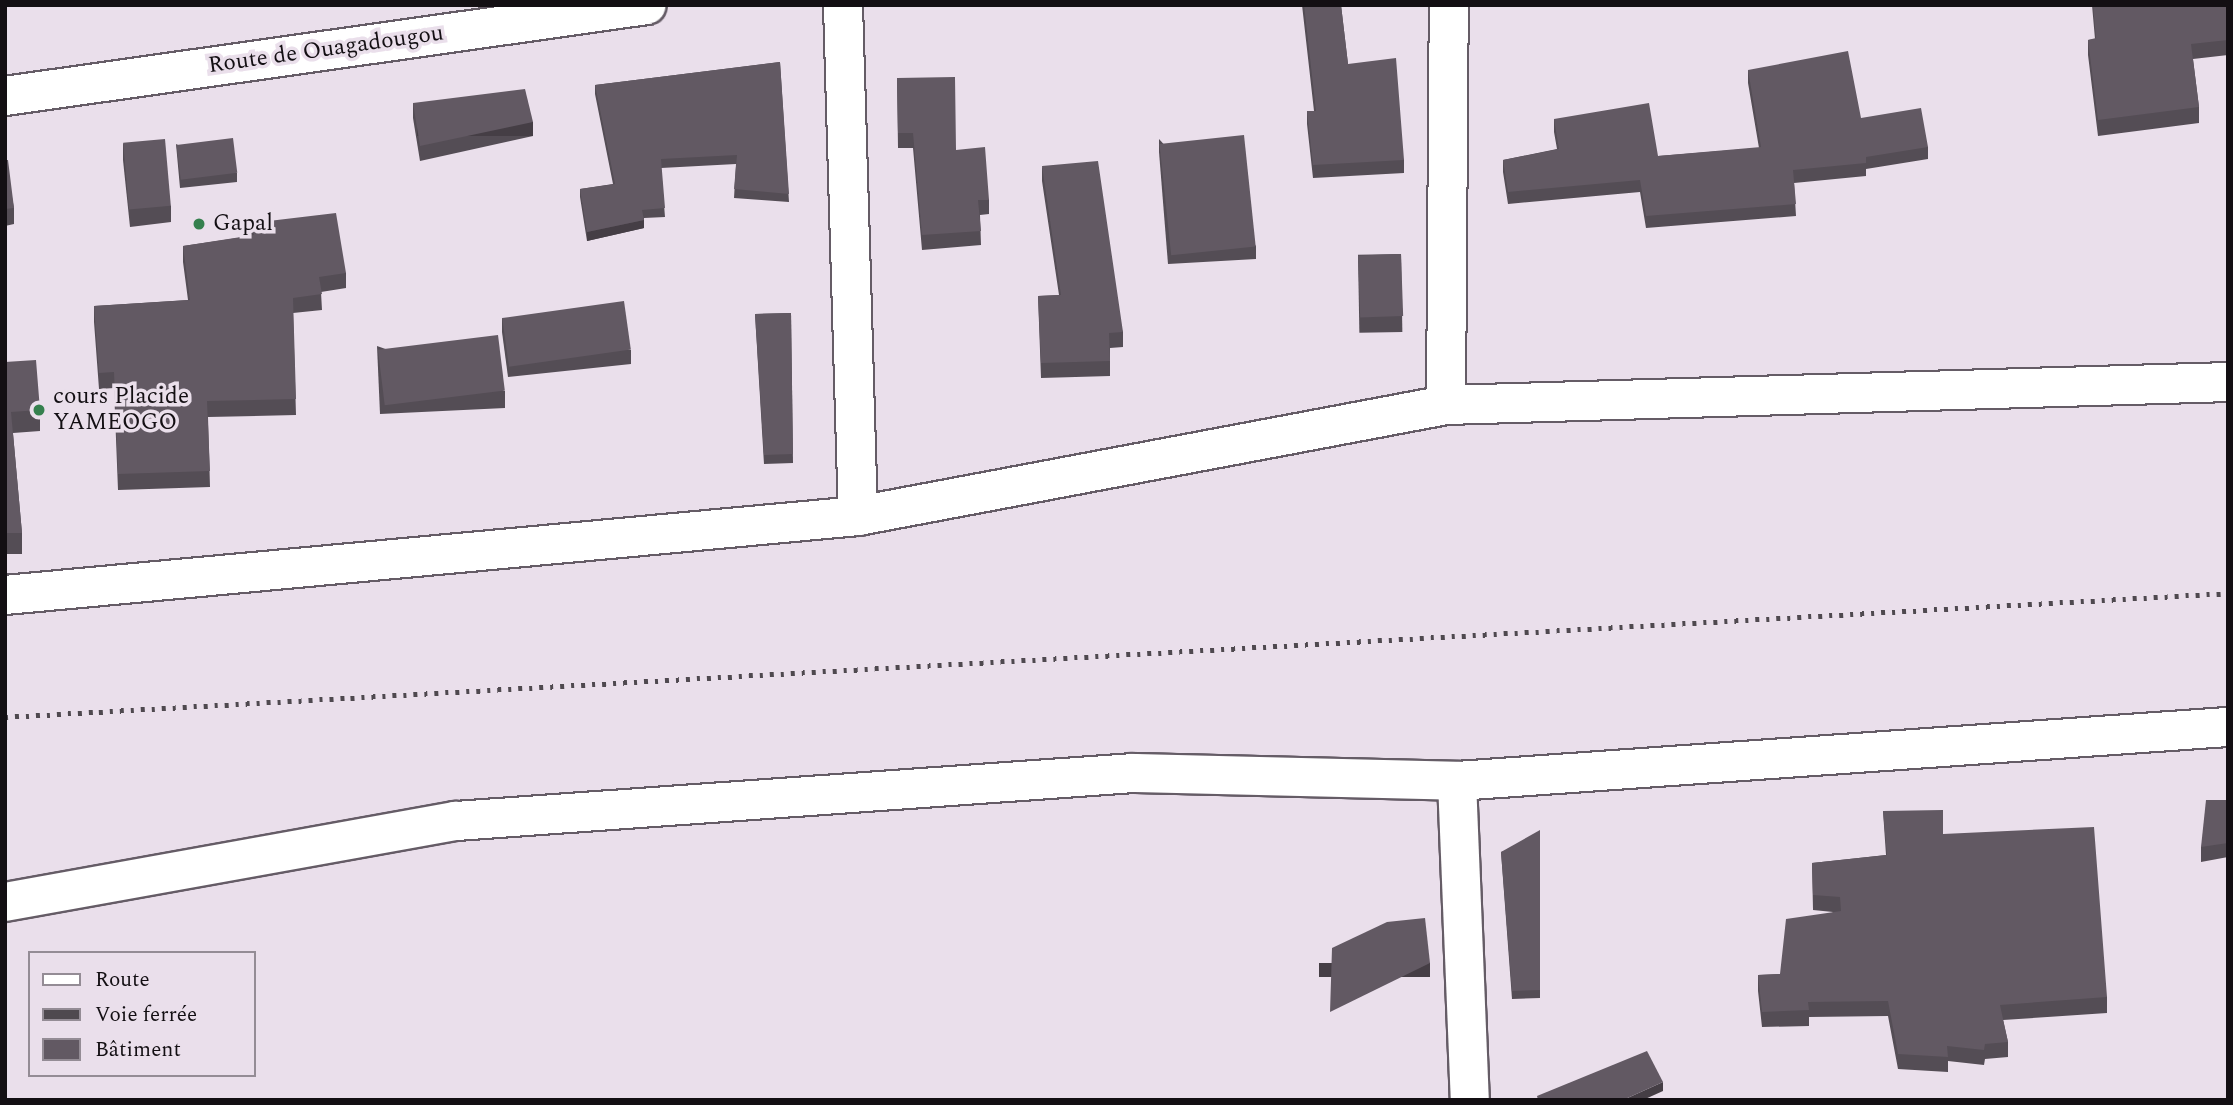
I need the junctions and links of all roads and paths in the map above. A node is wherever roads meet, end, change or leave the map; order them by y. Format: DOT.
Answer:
graph roads {
  1 [pos="647,5"];
  2 [pos="843,5"];
  3 [pos="1449,5"];
  4 [pos="5,96"];
  5 [pos="2228,382"];
  6 [pos="1446,405"];
  7 [pos="859,516"];
  8 [pos="5,595"];
  9 [pos="2228,727"];
  10 [pos="1457,781"];
  11 [pos="5,902"];
  12 [pos="1470,1100"];
  1 -- 4 [label="street, Route de Ouagadougou"];
  2 -- 7 [label="street"];
  3 -- 6 [label="street"];
  5 -- 6 [label="street"];
  6 -- 7 [label="street"];
  7 -- 8 [label="street"];
  9 -- 10 [label="street"];
  10 -- 11 [label="street"];
  10 -- 12 [label="street"];
}
